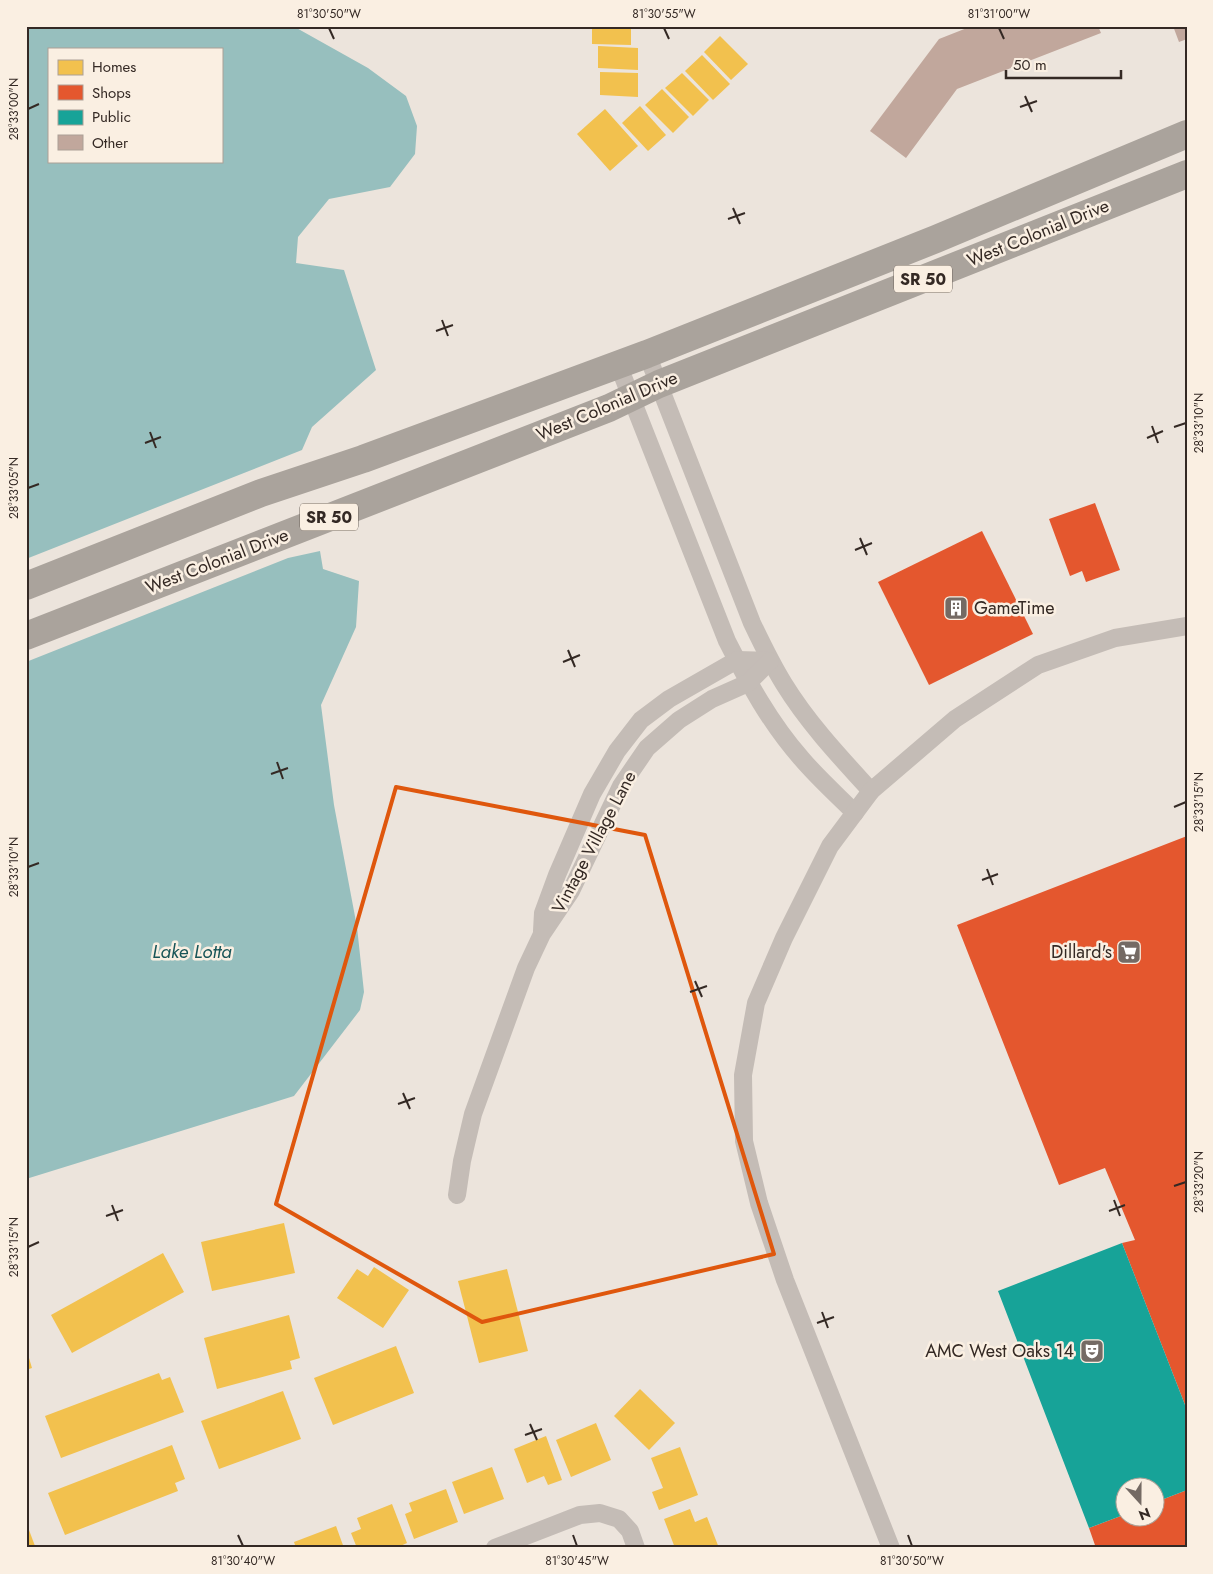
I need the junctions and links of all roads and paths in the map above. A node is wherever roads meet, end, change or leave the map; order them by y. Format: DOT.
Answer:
graph roads {
  1 [pos="1187,134"];
  2 [pos="1187,174"];
  3 [pos="647,354"];
  4 [pos="618,364"];
  5 [pos="659,384"];
  6 [pos="632,397"];
  7 [pos="26,586"];
  8 [pos="1187,626"];
  9 [pos="26,636"];
  10 [pos="737,660"];
  11 [pos="770,661"];
  12 [pos="748,683"];
  13 [pos="871,791"];
  14 [pos="855,813"];
  15 [pos="542,934"];
  16 [pos="457,1195"];
  17 [pos="495,1548"];
  18 [pos="636,1548"];
  19 [pos="891,1548"];
  1 -- 3 [label="highway, West Colonial Drive / SR 50"];
  2 -- 5 [label="highway, West Colonial Drive / SR 50"];
  3 -- 4 [label="highway, West Colonial Drive / SR 50"];
  3 -- 5 [label="street"];
  4 -- 6 [label="street"];
  4 -- 7 [label="highway, West Colonial Drive / SR 50"];
  5 -- 6 [label="highway, West Colonial Drive / SR 50"];
  5 -- 11 [label="street"];
  6 -- 9 [label="highway, West Colonial Drive / SR 50"];
  6 -- 10 [label="street"];
  8 -- 13 [label="street"];
  10 -- 11 [label="street"];
  10 -- 12 [label="street"];
  10 -- 15 [label="street, Vintage Village Lane"];
  11 -- 12 [label="street, Vintage Village Lane"];
  11 -- 13 [label="street"];
  12 -- 14 [label="street"];
  12 -- 15 [label="street, Vintage Village Lane"];
  13 -- 14 [label="street"];
  14 -- 19 [label="street"];
  15 -- 16 [label="street, Vintage Village Lane"];
  17 -- 18 [label="street"];
}
